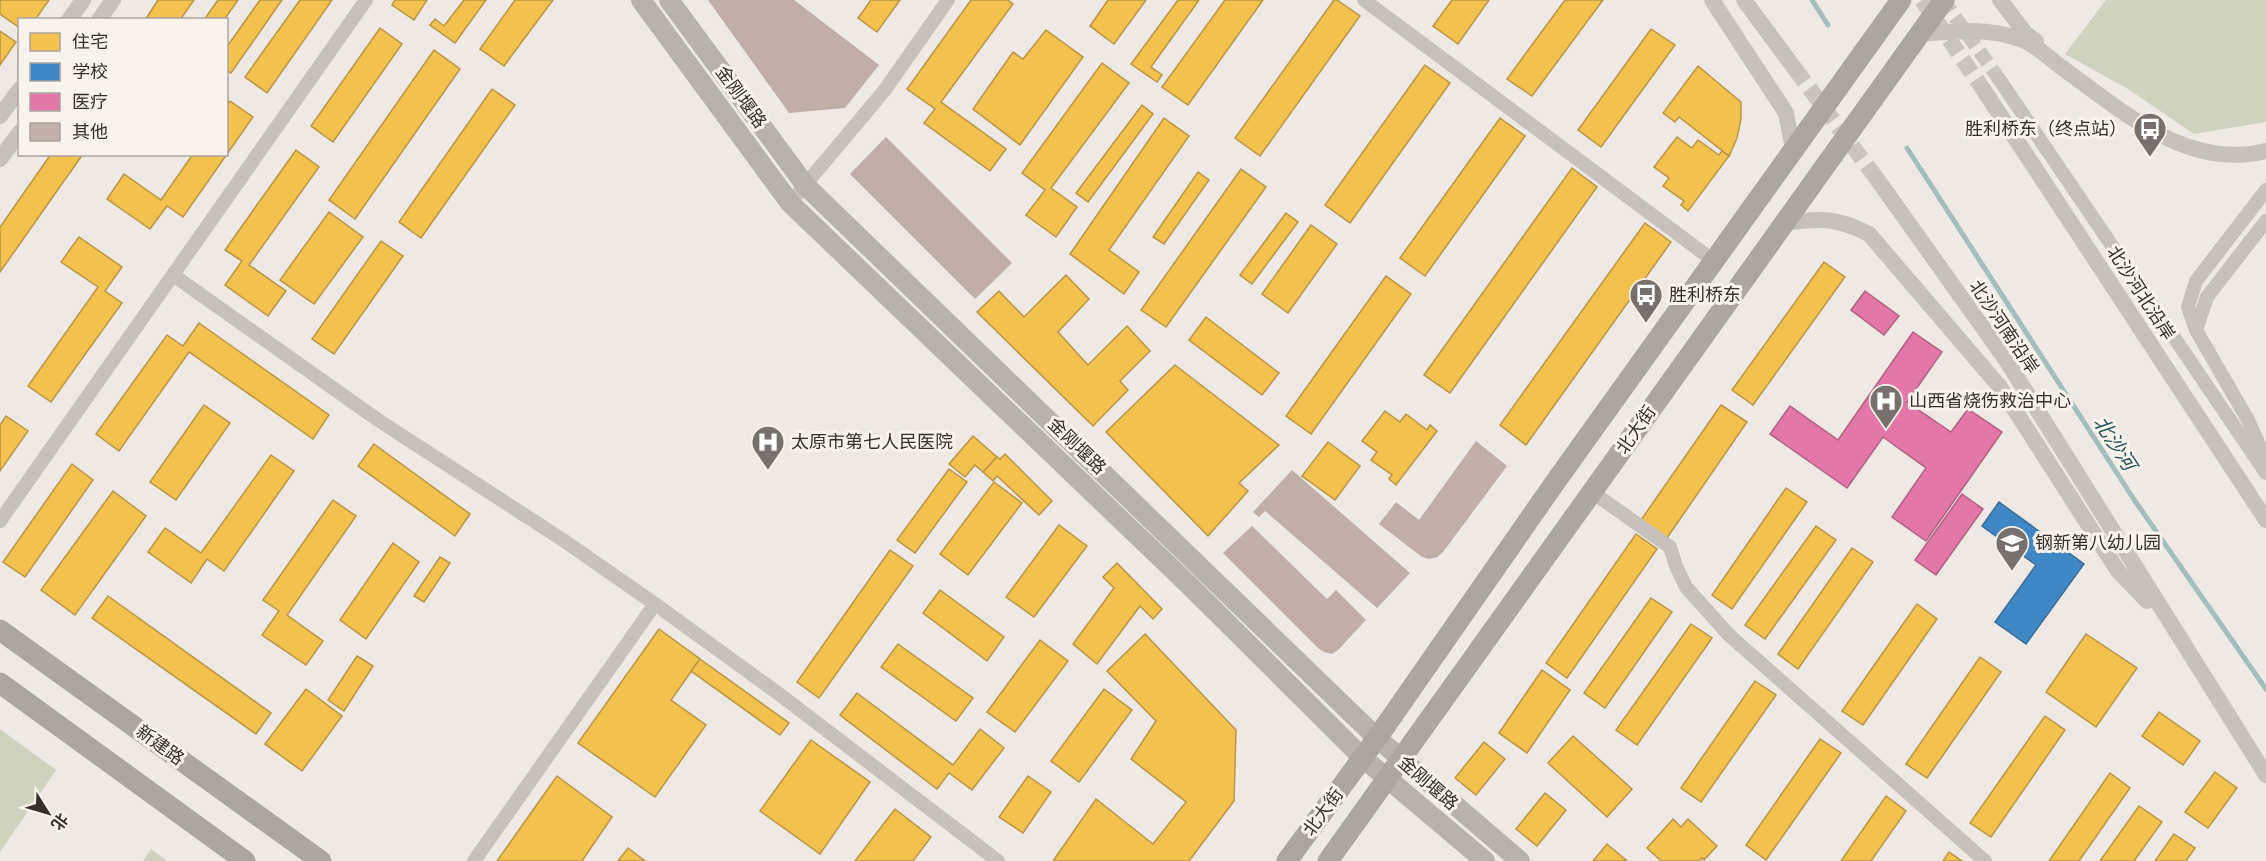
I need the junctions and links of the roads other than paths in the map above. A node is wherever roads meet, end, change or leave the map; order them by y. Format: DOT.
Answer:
graph roads {
  1 [pos="83,0"];
  2 [pos="113,0"];
  3 [pos="366,0"];
  4 [pos="641,0"];
  5 [pos="669,0"];
  6 [pos="948,0"];
  7 [pos="1364,0"];
  8 [pos="1712,0"];
  9 [pos="1744,0"];
  10 [pos="1900,0"];
  11 [pos="1944,0"];
  12 [pos="2000,0"];
  13 [pos="70,18"];
  14 [pos="100,18"];
  15 [pos="1919,34"];
  16 [pos="1795,69"];
  17 [pos="1999,79"];
  18 [pos="1983,89"];
  19 [pos="18,92"];
  20 [pos="0,116"];
  21 [pos="18,135"];
  22 [pos="2266,145"];
  23 [pos="1793,149"];
  24 [pos="2266,151"];
  25 [pos="0,159"];
  26 [pos="1877,178"];
  27 [pos="806,186"];
  28 [pos="2266,190"];
  29 [pos="790,203"];
  30 [pos="2266,221"];
  31 [pos="1783,223"];
  32 [pos="1714,261"];
  33 [pos="173,275"];
  34 [pos="2196,330"];
  35 [pos="2266,460"];
  36 [pos="2266,473"];
  37 [pos="1592,492"];
  38 [pos="2266,520"];
  39 [pos="0,521"];
  40 [pos="655,604"];
  41 [pos="2170,624"];
  42 [pos="0,630"];
  43 [pos="0,683"];
  44 [pos="1377,738"];
  45 [pos="1362,757"];
  46 [pos="1401,760"];
  47 [pos="2266,775"];
  48 [pos="1388,780"];
  49 [pos="245,861"];
  50 [pos="321,861"];
  51 [pos="474,861"];
  52 [pos="998,861"];
  53 [pos="1287,861"];
  54 [pos="1328,861"];
  55 [pos="1485,861"];
  56 [pos="1520,861"];
  57 [pos="1985,861"];
  1 -- 13 [label="street"];
  2 -- 14 [label="street"];
  3 -- 33 [label="street"];
  4 -- 29 [label="main road"];
  5 -- 27 [label="main road, 金刚堰路"];
  6 -- 27 [label="street"];
  7 -- 32 [label="street"];
  8 -- 23 [label="street"];
  9 -- 16 [label="street"];
  10 -- 23 [label="main road, 北大街"];
  11 -- 15 [label="main road, 北大街"];
  12 -- 22 [label="street"];
  15 -- 24 [label="street"];
  15 -- 31 [label="main road, 北大街"];
  17 -- 36 [label="street"];
  18 -- 38 [label="street, 北沙河北沿岸"];
  19 -- 20 [label="street"];
  21 -- 25 [label="street"];
  23 -- 32 [label="main road, 北大街"];
  26 -- 41 [label="street, 北沙河南沿岸"];
  27 -- 29 [label="street"];
  27 -- 44 [label="main road, 金刚堰路"];
  28 -- 34 [label="street"];
  29 -- 45 [label="main road"];
  30 -- 34 [label="street"];
  31 -- 37 [label="main road, 北大街"];
  31 -- 41 [label="street"];
  32 -- 44 [label="main road, 北大街"];
  33 -- 39 [label="street"];
  33 -- 40 [label="street"];
  34 -- 35 [label="street"];
  37 -- 46 [label="main road, 北大街"];
  37 -- 57 [label="street"];
  40 -- 51 [label="street"];
  40 -- 52 [label="street"];
  41 -- 47 [label="street, 北沙河南沿岸"];
  42 -- 50 [label="main road, 新建路"];
  43 -- 49 [label="main road"];
  44 -- 45 [label="main road, 北大街"];
  44 -- 46 [label="main road, 金刚堰路"];
  45 -- 48 [label="main road"];
  45 -- 53 [label="main road, 北大街"];
  46 -- 48 [label="main road, 北大街"];
  46 -- 56 [label="main road, 金刚堰路"];
  48 -- 54 [label="main road, 北大街"];
  48 -- 55 [label="main road"];
}
